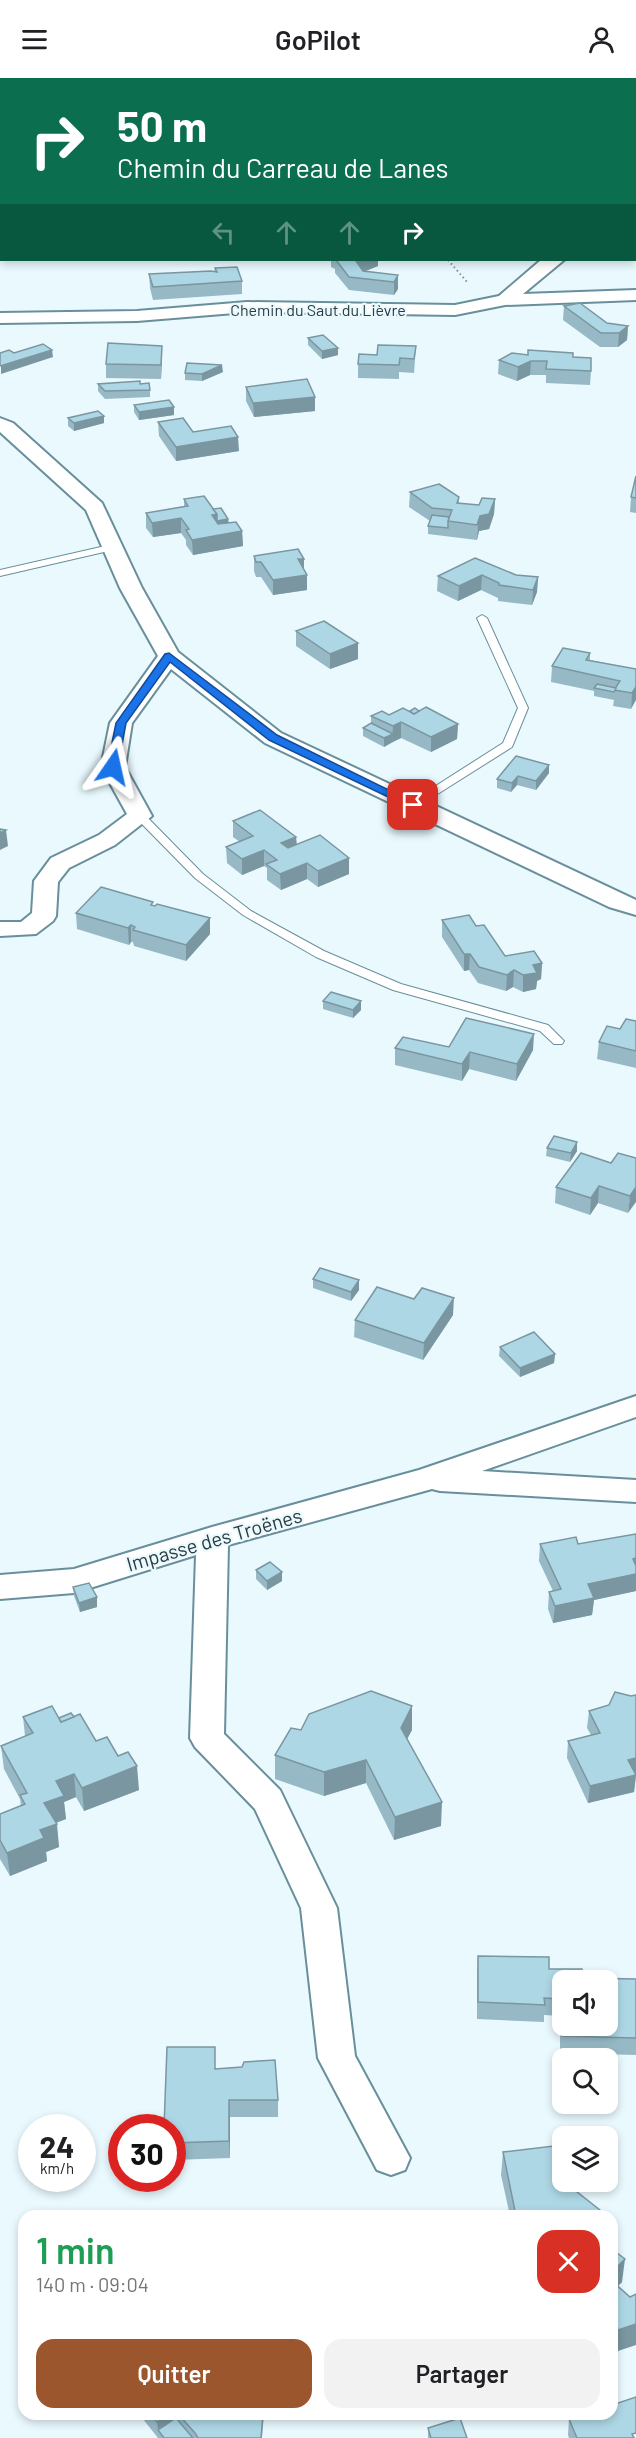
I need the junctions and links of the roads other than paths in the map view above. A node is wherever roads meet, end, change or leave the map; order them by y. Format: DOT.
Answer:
graph roads {
  1 [pos="552,261"];
  2 [pos="636,295"];
  3 [pos="505,300"];
  4 [pos="0,318"];
  5 [pos="0,424"];
  6 [pos="114,547"];
  7 [pos="0,573"];
  8 [pos="482,618"];
  9 [pos="169,656"];
  10 [pos="413,805"];
  11 [pos="140,816"];
  12 [pos="636,908"];
  13 [pos="0,929"];
  14 [pos="558,1041"];
  15 [pos="636,1406"];
  16 [pos="427,1479"];
  17 [pos="636,1491"];
  18 [pos="212,1539"];
  19 [pos="0,1587"];
  20 [pos="391,2158"];
  1 -- 3 [label="street"];
  2 -- 3 [label="street, Chemin du Saut du Lièvre"];
  3 -- 4 [label="street, Chemin du Saut du Lièvre"];
  5 -- 6 [label="street"];
  6 -- 7 [label="lane"];
  6 -- 9 [label="street"];
  8 -- 10 [label="lane"];
  9 -- 10 [label="street"];
  9 -- 11 [label="street"];
  10 -- 12 [label="street"];
  11 -- 13 [label="street"];
  11 -- 14 [label="lane"];
  15 -- 16 [label="street, Impasse des Troënes"];
  16 -- 17 [label="street, Impasse des Troënes"];
  16 -- 18 [label="street, Impasse des Troënes"];
  18 -- 19 [label="street, Impasse des Troënes"];
  18 -- 20 [label="street"];
}
